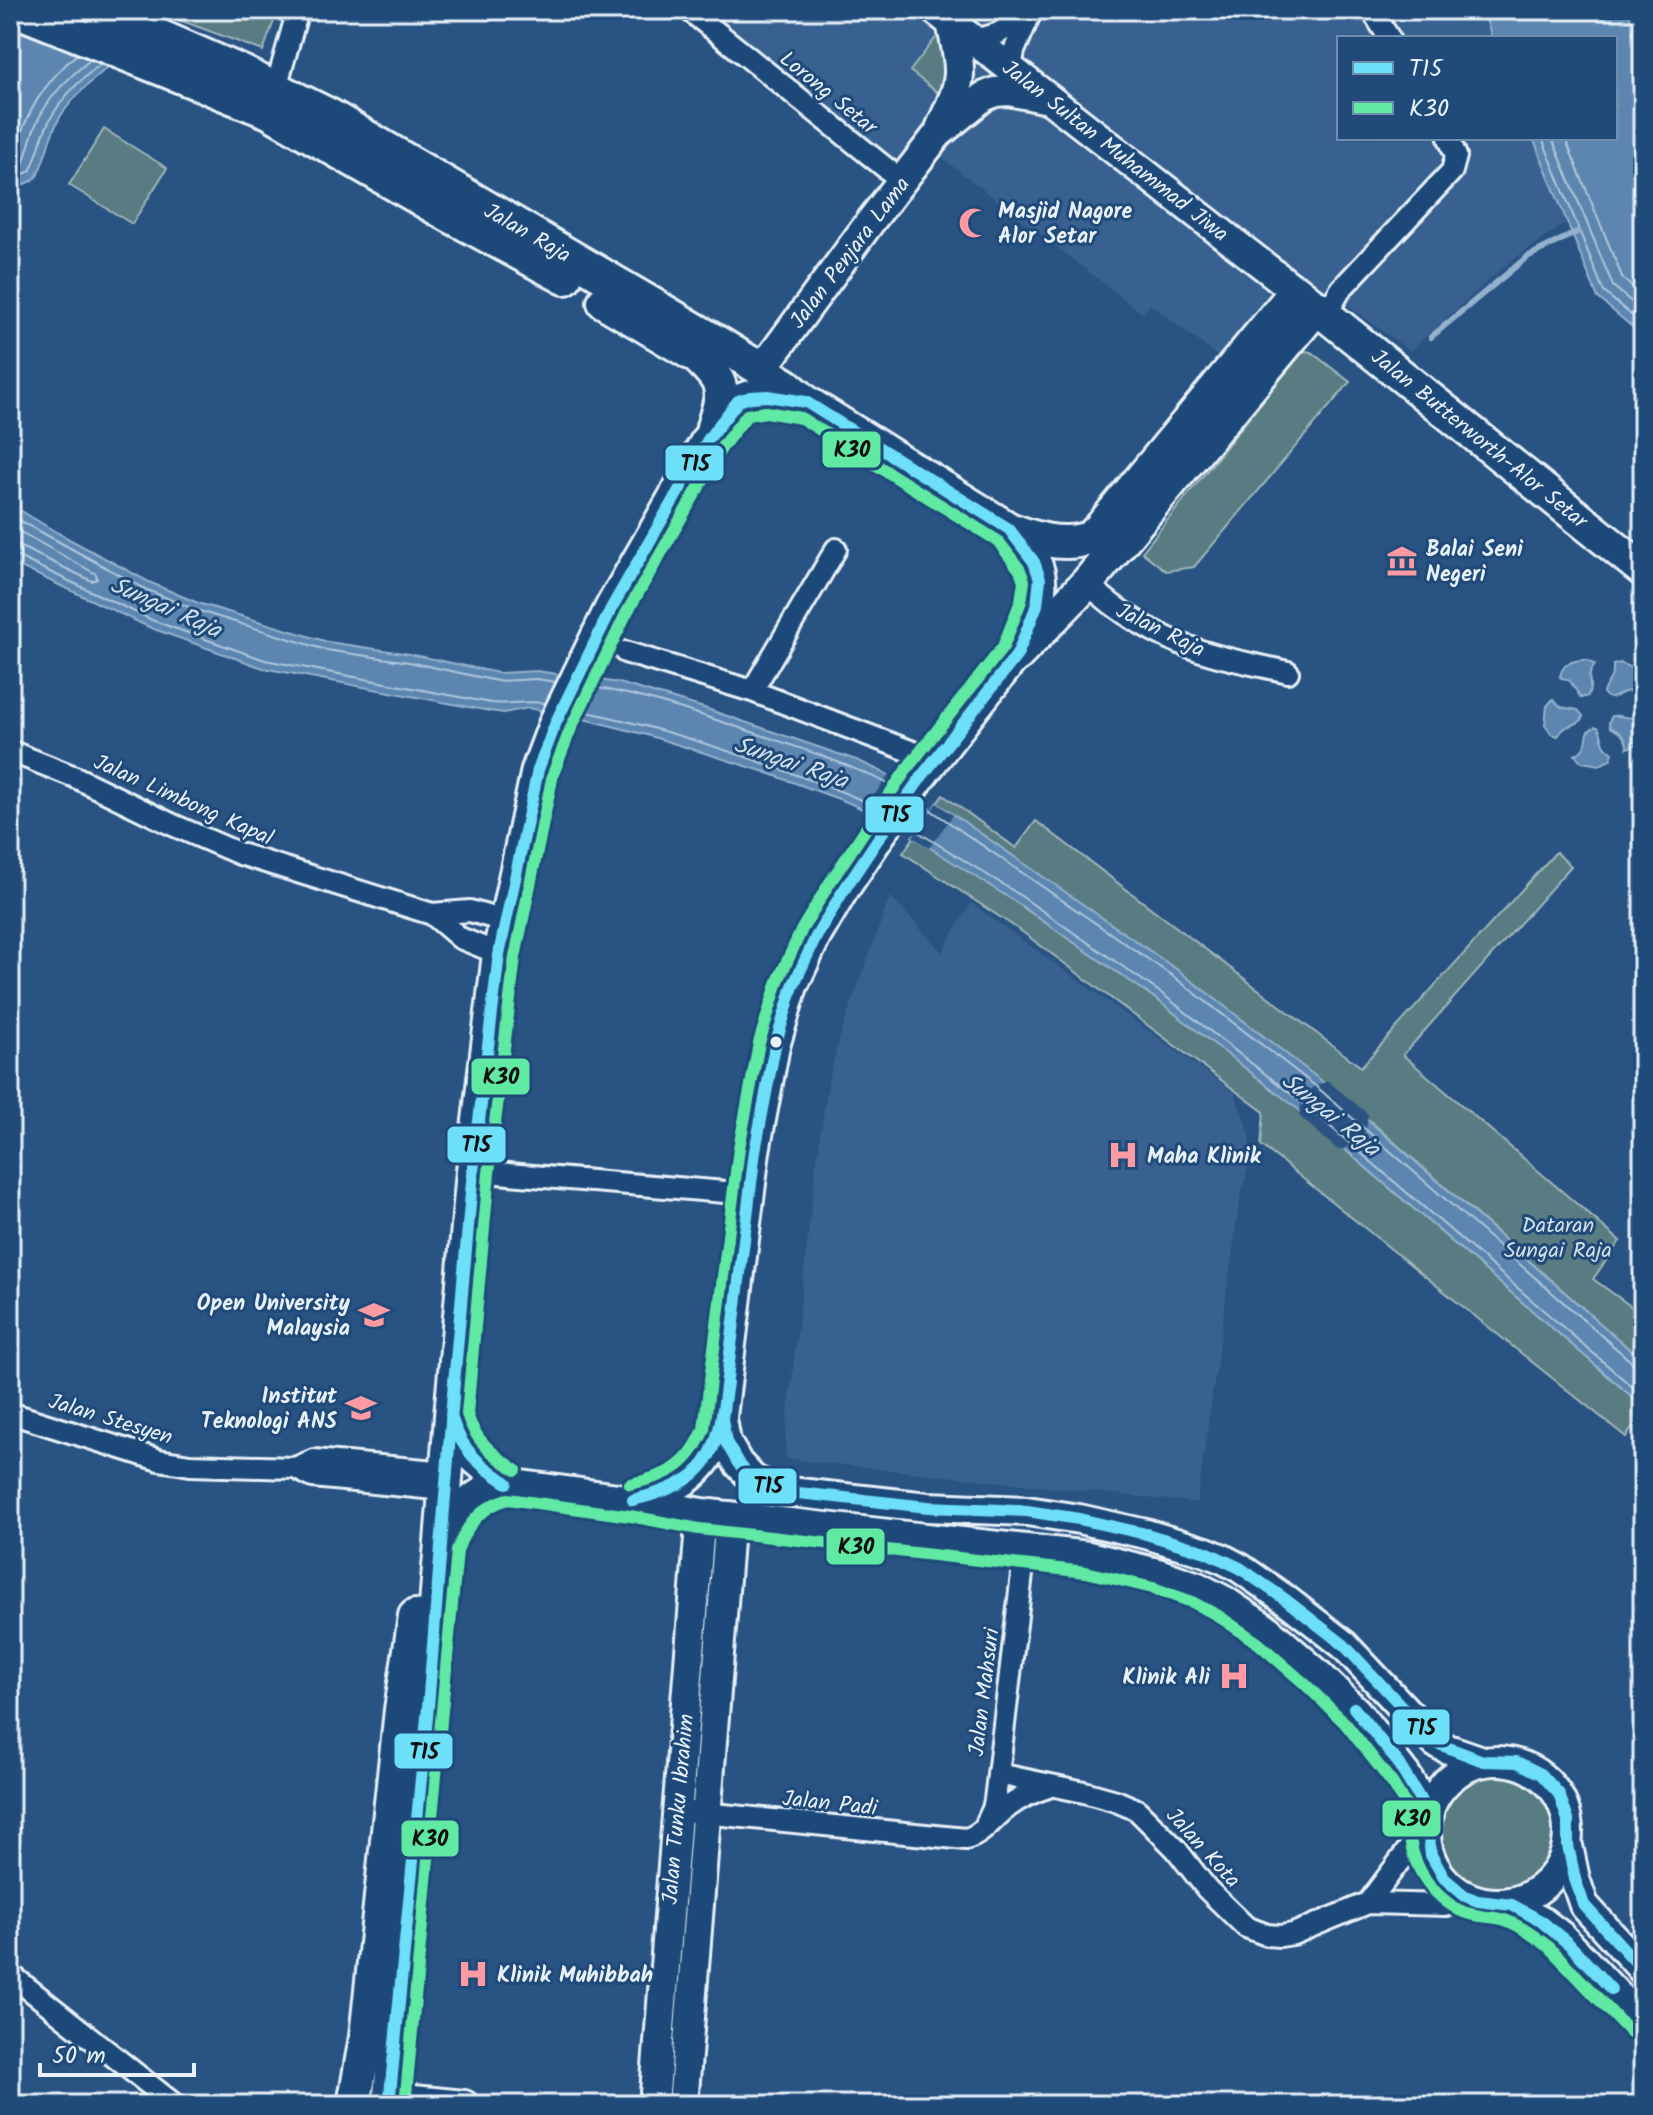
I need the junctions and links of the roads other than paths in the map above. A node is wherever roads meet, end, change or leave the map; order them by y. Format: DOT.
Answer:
graph roads {
  1 [pos="15,10"];
  2 [pos="99,10"];
  3 [pos="298,10"];
  4 [pos="689,10"];
  5 [pos="1372,10"];
  6 [pos="1032,12"];
  7 [pos="943,16"];
  8 [pos="1388,36"];
  9 [pos="975,40"];
  10 [pos="1011,68"];
  11 [pos="239,85"];
  12 [pos="1049,99"];
  13 [pos="273,100"];
  14 [pos="938,134"];
  15 [pos="1450,140"];
  16 [pos="902,181"];
  17 [pos="1307,299"];
  18 [pos="696,356"];
  19 [pos="753,381"];
  20 [pos="709,438"];
  21 [pos="1009,529"];
  22 [pos="836,549"];
  23 [pos="1643,570"];
  24 [pos="1087,583"];
  25 [pos="625,652"];
  26 [pos="1017,655"];
  27 [pos="1288,672"];
  28 [pos="752,691"];
  29 [pos="10,751"];
  30 [pos="934,760"];
  31 [pos="432,914"];
  32 [pos="507,922"];
  33 [pos="499,954"];
  34 [pos="473,1171"];
  35 [pos="749,1194"];
  36 [pos="10,1413"];
  37 [pos="451,1416"];
  38 [pos="722,1419"];
  39 [pos="507,1483"];
  40 [pos="446,1486"];
  41 [pos="633,1500"];
  42 [pos="701,1513"];
  43 [pos="730,1516"];
  44 [pos="1025,1549"];
  45 [pos="441,1552"];
  46 [pos="1483,1761"];
  47 [pos="998,1774"];
  48 [pos="1052,1785"];
  49 [pos="677,1810"];
  50 [pos="706,1814"];
  51 [pos="1428,1820"];
  52 [pos="977,1835"];
  53 [pos="1568,1846"];
  54 [pos="1493,1902"];
  55 [pos="1368,1903"];
  56 [pos="1643,1970"];
  57 [pos="10,1974"];
  58 [pos="1643,2022"];
  59 [pos="351,2099"];
  60 [pos="398,2103"];
  61 [pos="175,2105"];
  62 [pos="464,2105"];
  63 [pos="654,2105"];
  64 [pos="683,2105"];
  1 -- 11 [label="main road"];
  2 -- 11 [label="main road"];
  3 -- 13 [label="street"];
  4 -- 16 [label="street, Lorong Setar"];
  5 -- 8 [label="street"];
  6 -- 9 [label="street"];
  6 -- 10 [label="street"];
  7 -- 9 [label="main road, Jalan Sultan Muhammad Jiwa"];
  7 -- 14 [label="main road, Jalan Penjara Lama"];
  9 -- 10 [label="main road, Jalan Sultan Muhammad Jiwa"];
  10 -- 12 [label="main road, Jalan Sultan Muhammad Jiwa"];
  11 -- 13 [label="main road, Jalan Raja"];
  12 -- 14 [label="main road, Jalan Penjara Lama"];
  12 -- 17 [label="main road, Jalan Sultan Muhammad Jiwa"];
  13 -- 18 [label="main road, Jalan Raja"];
  13 -- 19 [label="main road, Jalan Raja"];
  14 -- 16 [label="main road, Jalan Penjara Lama"];
  15 -- 17 [label="street"];
  16 -- 19 [label="main road, Jalan Penjara Lama"];
  17 -- 21 [label="main road"];
  17 -- 23 [label="main road, Jalan Butterworth-Alor Setar"];
  17 -- 24 [label="main road"];
  18 -- 19 [label="main road"];
  18 -- 20 [label="main road"];
  19 -- 20 [label="main road"];
  19 -- 21 [label="main road, Jalan Raja"];
  20 -- 32 [label="main road"];
  21 -- 26 [label="main road"];
  22 -- 28 [label="street"];
  24 -- 26 [label="main road"];
  24 -- 27 [label="street, Jalan Raja"];
  25 -- 28 [label="street"];
  26 -- 30 [label="main road"];
  28 -- 30 [label="street"];
  29 -- 31 [label="street, Jalan Limbong Kapal"];
  30 -- 35 [label="main road"];
  31 -- 32 [label="street, Jalan Limbong Kapal"];
  31 -- 33 [label="street, Jalan Limbong Kapal"];
  32 -- 33 [label="main road"];
  33 -- 34 [label="main road"];
  34 -- 35 [label="street"];
  34 -- 37 [label="main road"];
  35 -- 38 [label="main road"];
  36 -- 40 [label="street, Jalan Stesyen"];
  37 -- 39 [label="main road"];
  37 -- 40 [label="main road"];
  38 -- 41 [label="main road"];
  38 -- 46 [label="main road"];
  39 -- 41 [label="main road"];
  39 -- 45 [label="main road"];
  40 -- 45 [label="main road"];
  40 -- 59 [label="main road"];
  41 -- 42 [label="main road"];
  42 -- 43 [label="main road"];
  42 -- 49 [label="main road, Jalan Tunku Ibrahim"];
  43 -- 44 [label="main road"];
  43 -- 50 [label="main road, Jalan Tunku Ibrahim"];
  44 -- 47 [label="street, Jalan Mahsuri"];
  44 -- 51 [label="main road"];
  45 -- 60 [label="main road"];
  45 -- 60 [label="main road"];
  46 -- 51 [label="main road"];
  46 -- 53 [label="main road"];
  47 -- 48 [label="street, Jalan Kota"];
  47 -- 52 [label="street, Jalan Mahsuri"];
  48 -- 52 [label="street"];
  48 -- 55 [label="street, Jalan Kota"];
  49 -- 50 [label="street, Jalan Padi"];
  49 -- 63 [label="main road, Jalan Tunku Ibrahim"];
  50 -- 52 [label="street, Jalan Padi"];
  50 -- 64 [label="main road, Jalan Tunku Ibrahim"];
  51 -- 54 [label="main road"];
  51 -- 55 [label="street"];
  53 -- 54 [label="main road"];
  53 -- 56 [label="main road"];
  54 -- 55 [label="street, Jalan Kota"];
  54 -- 58 [label="main road"];
  57 -- 61 [label="street"];
  60 -- 62 [label="main road"];
}
